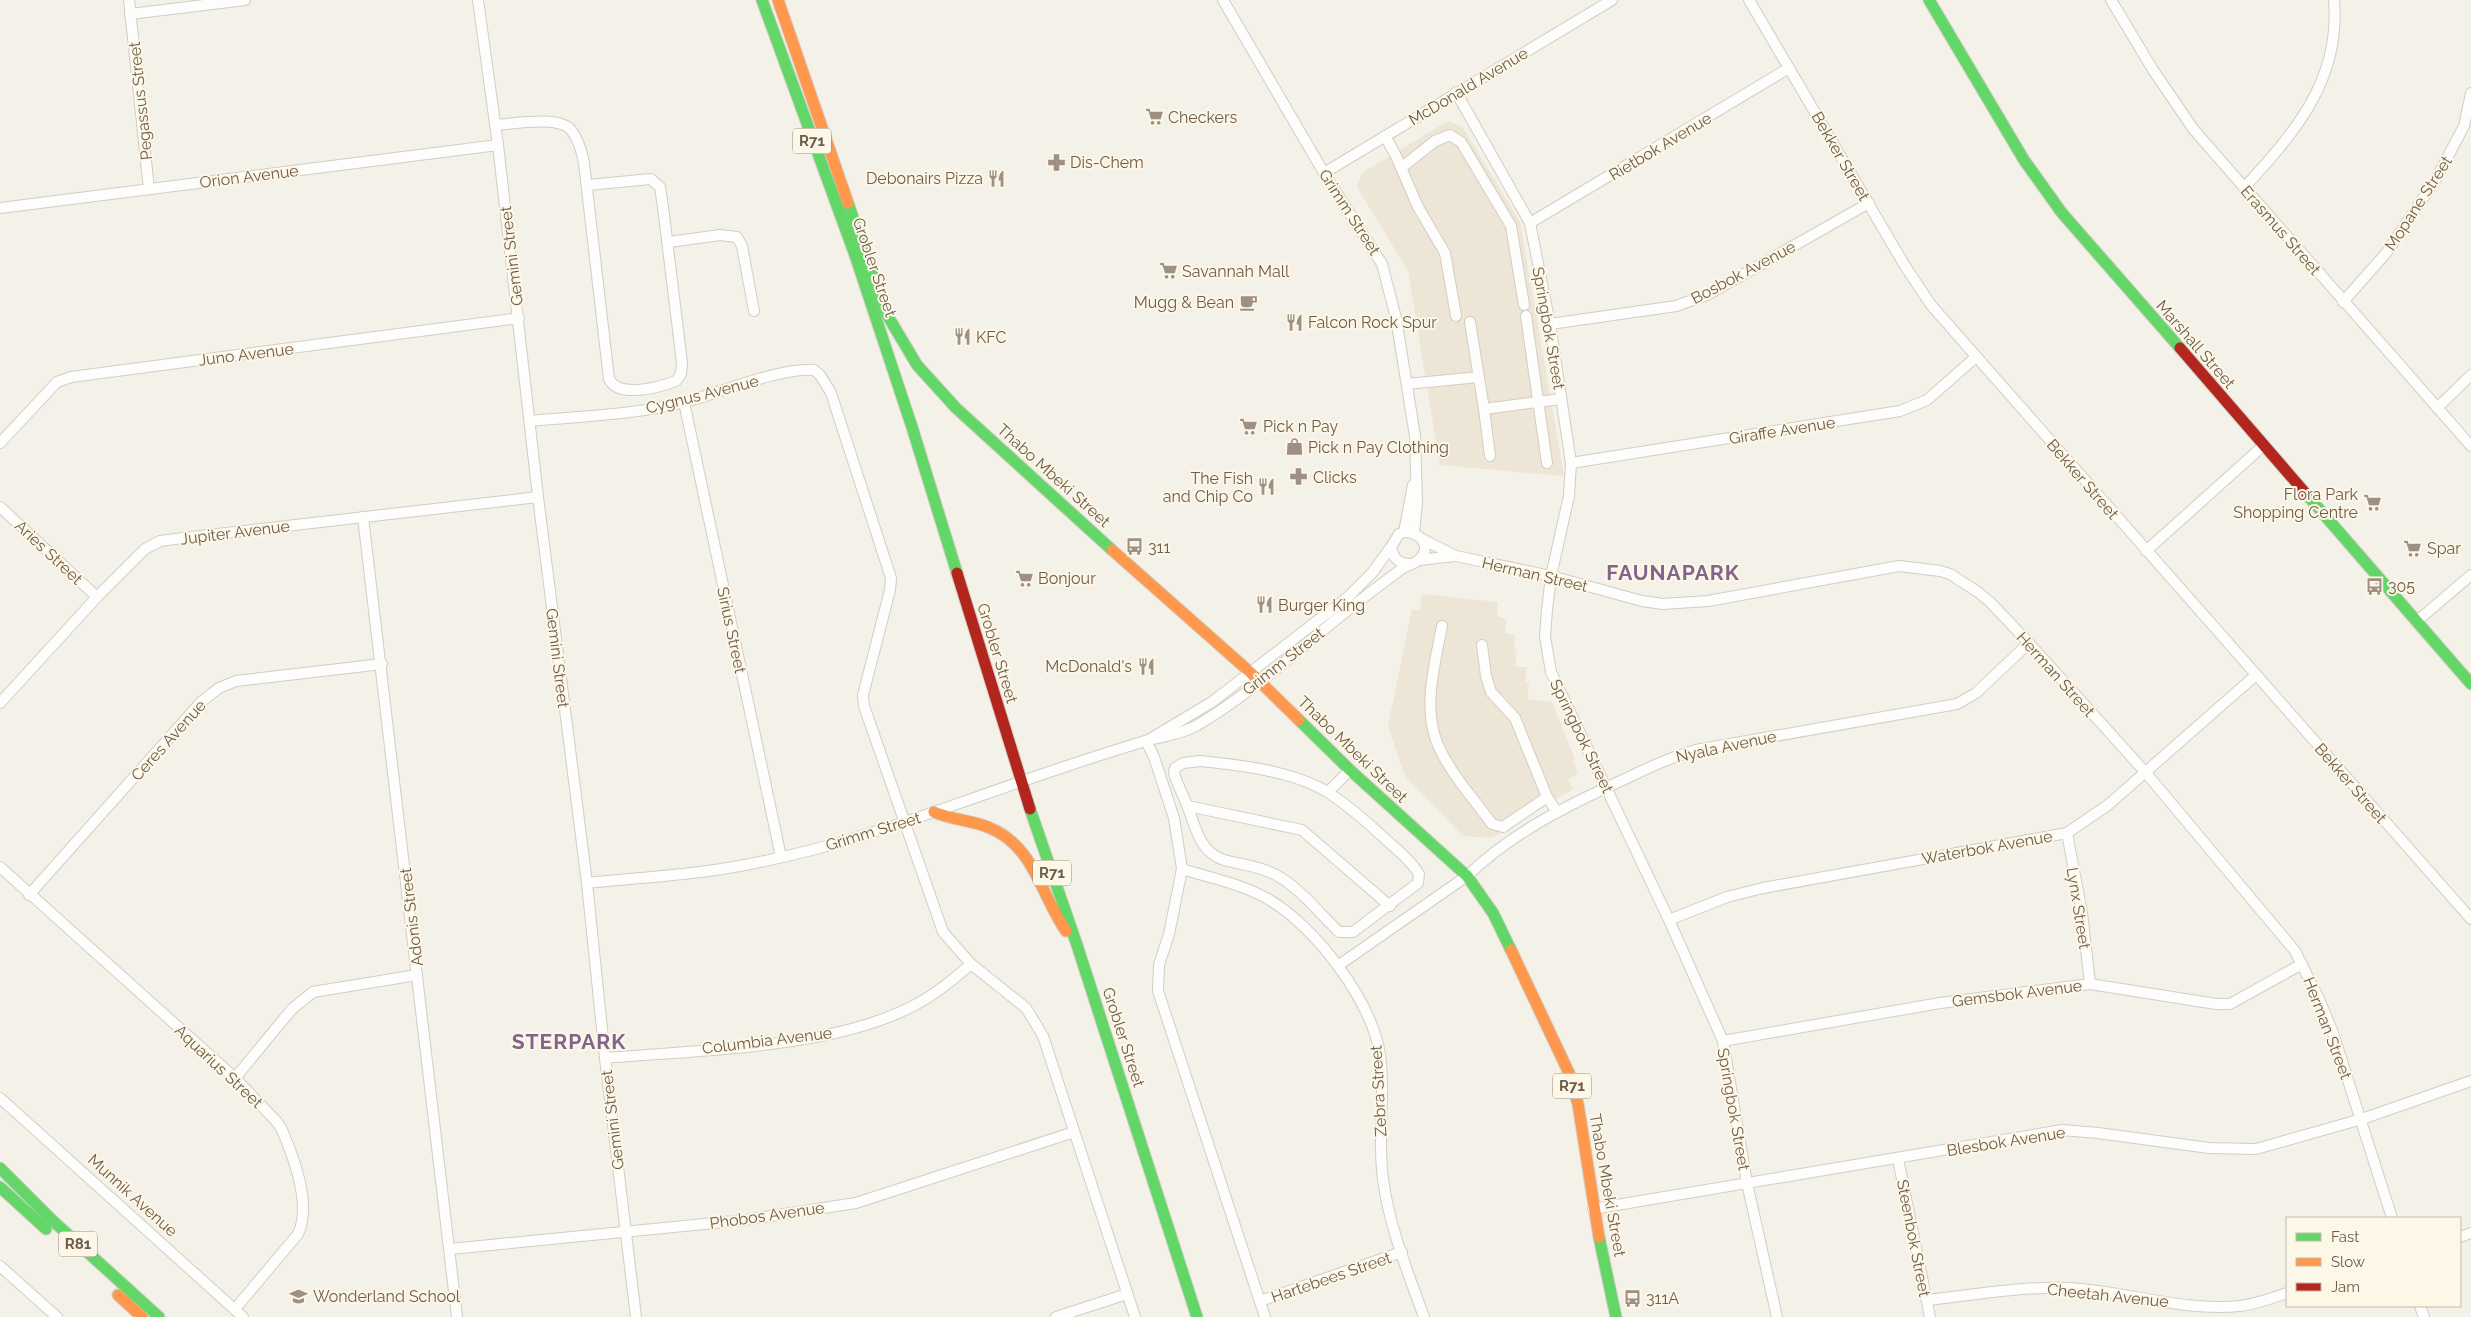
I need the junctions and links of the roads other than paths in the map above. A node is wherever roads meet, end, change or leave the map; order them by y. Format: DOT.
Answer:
graph roads {
  1 [pos="129,0"];
  2 [pos="245,0"];
  3 [pos="478,0"];
  4 [pos="762,0"];
  5 [pos="778,0"];
  6 [pos="1223,0"];
  7 [pos="1612,0"];
  8 [pos="1749,0"];
  9 [pos="1929,0"];
  10 [pos="2111,0"];
  11 [pos="2334,0"];
  12 [pos="130,14"];
  13 [pos="1790,68"];
  14 [pos="1456,92"];
  15 [pos="2471,93"];
  16 [pos="495,125"];
  17 [pos="1385,136"];
  18 [pos="498,145"];
  19 [pos="1401,168"];
  20 [pos="1324,173"];
  21 [pos="588,185"];
  22 [pos="2244,188"];
  23 [pos="150,189"];
  24 [pos="1869,203"];
  25 [pos="0,208"];
  26 [pos="1530,223"];
  27 [pos="850,239"];
  28 [pos="669,242"];
  29 [pos="2343,302"];
  30 [pos="1524,306"];
  31 [pos="754,312"];
  32 [pos="886,313"];
  33 [pos="1456,316"];
  34 [pos="1526,316"];
  35 [pos="519,318"];
  36 [pos="1470,322"];
  37 [pos="1550,324"];
  38 [pos="1976,357"];
  39 [pos="2471,375"];
  40 [pos="1479,377"];
  41 [pos="1407,384"];
  42 [pos="1561,398"];
  43 [pos="684,402"];
  44 [pos="1537,402"];
  45 [pos="2437,408"];
  46 [pos="1484,409"];
  47 [pos="530,421"];
  48 [pos="912,427"];
  49 [pos="0,442"];
  50 [pos="2263,446"];
  51 [pos="2471,446"];
  52 [pos="1490,456"];
  53 [pos="1547,463"];
  54 [pos="1571,463"];
  55 [pos="538,497"];
  56 [pos="0,507"];
  57 [pos="363,517"];
  58 [pos="1413,535"];
  59 [pos="1391,547"];
  60 [pos="2146,550"];
  61 [pos="1456,556"];
  62 [pos="1419,560"];
  63 [pos="1409,564"];
  64 [pos="2471,575"];
  65 [pos="1551,576"];
  66 [pos="97,597"];
  67 [pos="2416,622"];
  68 [pos="1442,626"];
  69 [pos="2029,643"];
  70 [pos="1482,645"];
  71 [pos="382,664"];
  72 [pos="2256,674"];
  73 [pos="1255,677"];
  74 [pos="2471,684"];
  75 [pos="0,704"];
  76 [pos="1148,740"];
  77 [pos="1350,770"];
  78 [pos="2146,773"];
  79 [pos="1020,781"];
  80 [pos="1607,787"];
  81 [pos="1328,792"];
  82 [pos="1547,797"];
  83 [pos="1188,806"];
  84 [pos="934,812"];
  85 [pos="1557,812"];
  86 [pos="905,823"];
  87 [pos="2067,833"];
  88 [pos="781,858"];
  89 [pos="0,867"];
  90 [pos="1182,869"];
  91 [pos="1467,876"];
  92 [pos="587,883"];
  93 [pos="30,895"];
  94 [pos="1390,906"];
  95 [pos="2471,918"];
  96 [pos="1669,920"];
  97 [pos="1076,942"];
  98 [pos="971,964"];
  99 [pos="2302,964"];
  100 [pos="1339,965"];
  101 [pos="418,975"];
  102 [pos="2090,984"];
  103 [pos="1723,1041"];
  104 [pos="604,1058"];
  105 [pos="235,1078"];
  106 [pos="2471,1081"];
  107 [pos="0,1098"];
  108 [pos="2362,1119"];
  109 [pos="1074,1132"];
  110 [pos="1898,1159"];
  111 [pos="0,1168"];
  112 [pos="1747,1183"];
  113 [pos="0,1187"];
  114 [pos="1593,1209"];
  115 [pos="2392,1217"];
  116 [pos="626,1231"];
  117 [pos="450,1249"];
  118 [pos="1402,1252"];
  119 [pos="0,1266"];
  120 [pos="2286,1293"];
  121 [pos="1127,1294"];
  122 [pos="1927,1300"];
  123 [pos="1260,1301"];
  124 [pos="235,1309"];
  125 [pos="57,1317"];
  126 [pos="142,1317"];
  127 [pos="159,1317"];
  128 [pos="244,1317"];
  129 [pos="457,1317"];
  130 [pos="636,1317"];
  131 [pos="1056,1317"];
  132 [pos="1135,1317"];
  133 [pos="1197,1317"];
  134 [pos="1265,1317"];
  135 [pos="1424,1317"];
  136 [pos="1616,1317"];
  137 [pos="1777,1317"];
  138 [pos="1930,1317"];
  1 -- 12 [label="street, Pegassus Street"];
  2 -- 12 [label="street"];
  3 -- 16 [label="street, Gemini Street"];
  4 -- 27 [label="main road, Grobler Street / R71"];
  5 -- 32 [label="main road, Grobler Street / R71"];
  6 -- 20 [label="street, Grimm Street"];
  7 -- 14 [label="street, McDonald Avenue"];
  8 -- 13 [label="street, Bekker Street"];
  9 -- 50 [label="main road, Marshall Street"];
  10 -- 22 [label="street, Erasmus Street"];
  11 -- 22 [label="street"];
  12 -- 23 [label="street, Pegassus Street"];
  13 -- 24 [label="street, Bekker Street"];
  13 -- 26 [label="street, Rietbok Avenue"];
  14 -- 17 [label="street, McDonald Avenue"];
  14 -- 26 [label="street, Springbok Street"];
  15 -- 29 [label="street, Mopane Street"];
  16 -- 18 [label="street, Gemini Street"];
  16 -- 21 [label="street"];
  17 -- 19 [label="street"];
  17 -- 20 [label="street, McDonald Avenue"];
  18 -- 23 [label="street, Orion Avenue"];
  18 -- 35 [label="street, Gemini Street"];
  19 -- 30 [label="street"];
  19 -- 33 [label="street"];
  20 -- 41 [label="street, Grimm Street"];
  21 -- 28 [label="street"];
  21 -- 28 [label="street"];
  22 -- 29 [label="street, Erasmus Street"];
  23 -- 25 [label="street, Orion Avenue"];
  24 -- 37 [label="street, Bosbok Avenue"];
  24 -- 38 [label="street, Bekker Street"];
  26 -- 37 [label="street, Springbok Street"];
  27 -- 32 [label="main road"];
  27 -- 48 [label="main road, Grobler Street / R71"];
  28 -- 31 [label="street"];
  29 -- 45 [label="street, Erasmus Street"];
  32 -- 48 [label="main road"];
  32 -- 73 [label="main road, Thabo Mbeki Street / R71"];
  34 -- 44 [label="street"];
  35 -- 47 [label="street, Gemini Street"];
  35 -- 49 [label="street, Juno Avenue"];
  36 -- 40 [label="street"];
  37 -- 42 [label="street, Springbok Street"];
  38 -- 54 [label="street, Giraffe Avenue"];
  38 -- 60 [label="street, Bekker Street"];
  39 -- 45 [label="street"];
  40 -- 41 [label="street"];
  40 -- 46 [label="street"];
  41 -- 58 [label="street, Grimm Street"];
  42 -- 44 [label="street"];
  42 -- 54 [label="street, Springbok Street"];
  43 -- 47 [label="street, Cygnus Avenue"];
  43 -- 86 [label="street, Cygnus Avenue"];
  43 -- 88 [label="street, Sirius Street"];
  44 -- 46 [label="street"];
  44 -- 53 [label="street"];
  45 -- 51 [label="street, Erasmus Street"];
  46 -- 52 [label="street"];
  47 -- 55 [label="street, Gemini Street"];
  48 -- 79 [label="main road, Grobler Street / R71"];
  50 -- 60 [label="street"];
  50 -- 67 [label="main road, Marshall Street"];
  54 -- 65 [label="street, Springbok Street"];
  55 -- 57 [label="street, Jupiter Avenue"];
  55 -- 92 [label="street, Gemini Street"];
  56 -- 66 [label="street, Aries Street"];
  57 -- 66 [label="street, Jupiter Avenue"];
  57 -- 71 [label="street, Adonis Street"];
  58 -- 59 [label="street"];
  58 -- 61 [label="street, Herman Street"];
  58 -- 62 [label="street"];
  59 -- 63 [label="street"];
  59 -- 73 [label="street, Grimm Street"];
  60 -- 72 [label="street, Bekker Street"];
  61 -- 62 [label="street, Herman Street"];
  61 -- 65 [label="street, Herman Street"];
  62 -- 63 [label="street"];
  63 -- 73 [label="street, Grimm Street"];
  64 -- 67 [label="street"];
  65 -- 69 [label="street, Herman Street"];
  65 -- 80 [label="street, Springbok Street"];
  66 -- 75 [label="street, Jupiter Avenue"];
  67 -- 74 [label="main road, Marshall Street"];
  68 -- 82 [label="street"];
  69 -- 78 [label="street, Herman Street"];
  69 -- 80 [label="street, Nyala Avenue"];
  70 -- 82 [label="street"];
  71 -- 93 [label="street, Ceres Avenue"];
  71 -- 101 [label="street, Adonis Street"];
  72 -- 78 [label="street, Waterbok Avenue"];
  72 -- 95 [label="street, Bekker Street"];
  73 -- 76 [label="street, Grimm Street"];
  73 -- 77 [label="main road, Thabo Mbeki Street / R71"];
  76 -- 79 [label="street, Grimm Street"];
  76 -- 90 [label="street"];
  77 -- 81 [label="street"];
  77 -- 91 [label="main road, Thabo Mbeki Street / R71"];
  78 -- 87 [label="street, Waterbok Avenue"];
  78 -- 99 [label="street, Herman Street"];
  79 -- 84 [label="street, Grimm Street"];
  79 -- 97 [label="main road, Grobler Street / R71"];
  80 -- 85 [label="street, Nyala Avenue"];
  80 -- 96 [label="street, Springbok Street"];
  81 -- 83 [label="street"];
  81 -- 94 [label="street"];
  82 -- 85 [label="street"];
  83 -- 94 [label="street"];
  83 -- 94 [label="street"];
  84 -- 86 [label="street, Grimm Street"];
  84 -- 97 [label="main road"];
  85 -- 91 [label="street, Nyala Avenue"];
  86 -- 88 [label="street, Grimm Street"];
  86 -- 98 [label="street"];
  87 -- 96 [label="street, Waterbok Avenue"];
  87 -- 102 [label="street, Lynx Street"];
  88 -- 92 [label="street, Grimm Street"];
  89 -- 93 [label="street, Aquarius Street"];
  90 -- 100 [label="street, Zebra Street"];
  90 -- 123 [label="street"];
  91 -- 100 [label="street, Nyala Avenue"];
  91 -- 114 [label="main road, Thabo Mbeki Street / R71"];
  92 -- 104 [label="street, Gemini Street"];
  93 -- 105 [label="street, Aquarius Street"];
  96 -- 103 [label="street, Springbok Street"];
  97 -- 133 [label="main road, Grobler Street / R71"];
  98 -- 104 [label="street, Columbia Avenue"];
  98 -- 109 [label="street"];
  99 -- 102 [label="street, Gemsbok Avenue"];
  99 -- 108 [label="street, Herman Street"];
  100 -- 118 [label="street, Zebra Street"];
  101 -- 105 [label="street"];
  101 -- 117 [label="street, Adonis Street"];
  102 -- 103 [label="street, Gemsbok Avenue"];
  103 -- 112 [label="street, Springbok Street"];
  104 -- 116 [label="street, Gemini Street"];
  105 -- 124 [label="street, Aquarius Street"];
  106 -- 108 [label="street, Blesbok Avenue"];
  107 -- 124 [label="street, Munnik Avenue"];
  108 -- 110 [label="street, Blesbok Avenue"];
  108 -- 115 [label="street, Herman Street"];
  109 -- 116 [label="street, Phobos Avenue"];
  109 -- 121 [label="street"];
  110 -- 112 [label="street, Blesbok Avenue"];
  110 -- 122 [label="street, Steenbok Street"];
  111 -- 127 [label="main road, R81"];
  112 -- 114 [label="street, Blesbok Avenue"];
  112 -- 137 [label="street, Springbok Street"];
  113 -- 126 [label="main road, R81"];
  114 -- 136 [label="main road, Thabo Mbeki Street / R71"];
  116 -- 117 [label="street, Phobos Avenue"];
  116 -- 130 [label="street, Gemini Street"];
  117 -- 129 [label="street, Adonis Street"];
  118 -- 123 [label="street, Hartebees Street"];
  118 -- 135 [label="street, Zebra Street"];
  119 -- 125 [label="street"];
  120 -- 122 [label="street, Cheetah Avenue"];
  121 -- 131 [label="street"];
  121 -- 132 [label="street"];
  122 -- 138 [label="street, Steenbok Street"];
  123 -- 134 [label="street"];
  124 -- 128 [label="street, Munnik Avenue"];
}
